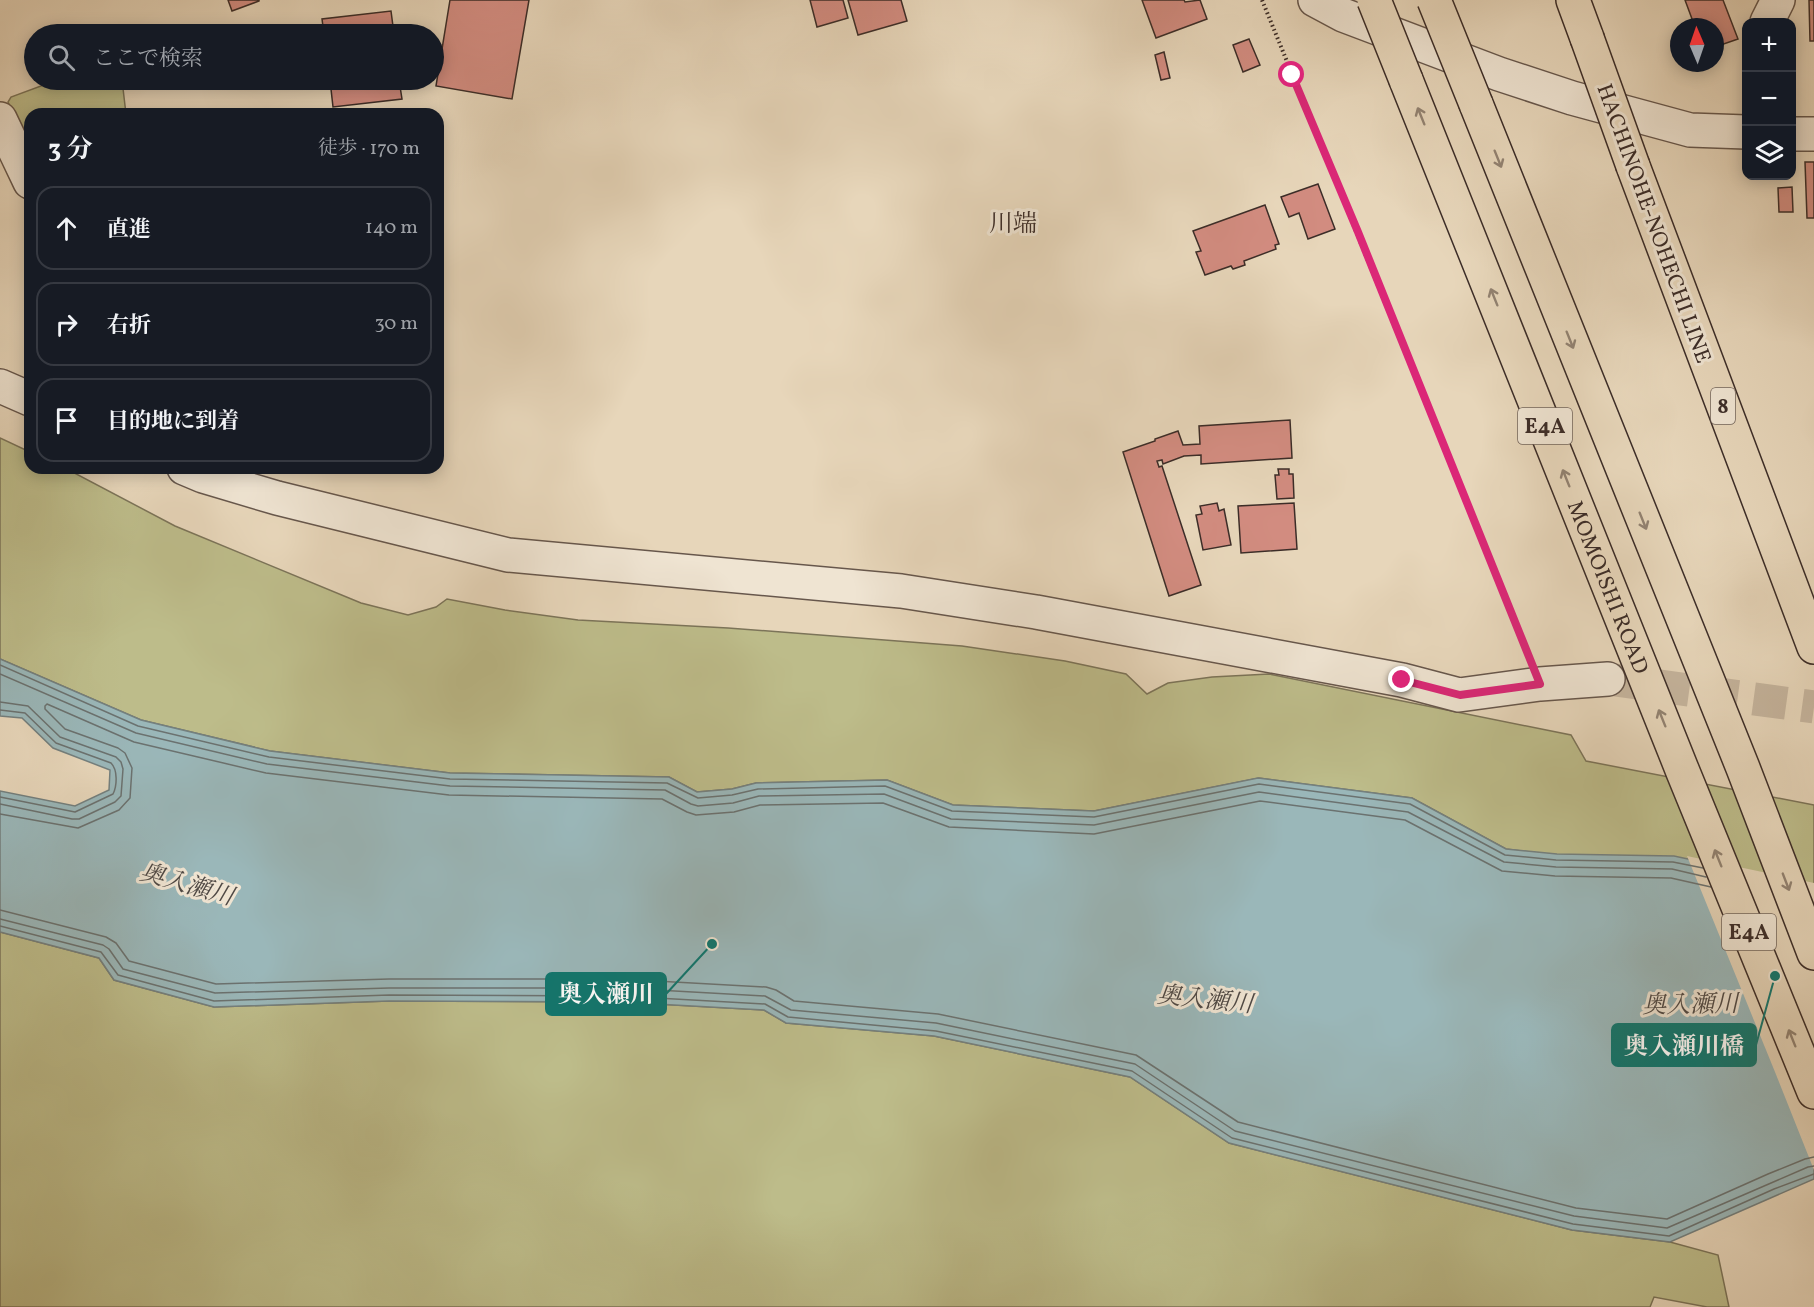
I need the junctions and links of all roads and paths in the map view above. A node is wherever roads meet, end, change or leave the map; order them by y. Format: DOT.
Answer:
graph roads {
  1 [pos="1262,0"];
  2 [pos="1314,0"];
  3 [pos="1374,0"];
  4 [pos="1434,0"];
  5 [pos="1573,0"];
  6 [pos="1778,0"];
  7 [pos="1769,18"];
  8 [pos="0,119"];
  9 [pos="1742,132"];
  10 [pos="1796,134"];
  11 [pos="1814,134"];
  12 [pos="24,169"];
  13 [pos="0,386"];
  14 [pos="24,396"];
  15 [pos="198,474"];
  16 [pos="263,474"];
  17 [pos="277,498"];
  18 [pos="1814,647"];
  19 [pos="1608,679"];
  20 [pos="1540,684"];
  21 [pos="1814,953"];
  22 [pos="1814,1092"];
  1 -- 20 [label="path"];
  2 -- 9 [label="street"];
  22 -- 3 [label="main road, MOMOISHI ROAD / E4A, one-way, bridge"];
  4 -- 21 [label="main road, E4A, one-way, bridge"];
  5 -- 18 [label="main road, HACHINOHE-NOHECHI LINE / 8, bridge"];
  6 -- 7 [label="street"];
  8 -- 12 [label="street"];
  10 -- 11 [label="street"];
  13 -- 14 [label="street"];
  15 -- 17 [label="street"];
  16 -- 17 [label="street"];
  17 -- 20 [label="street"];
  19 -- 20 [label="street"];
}
